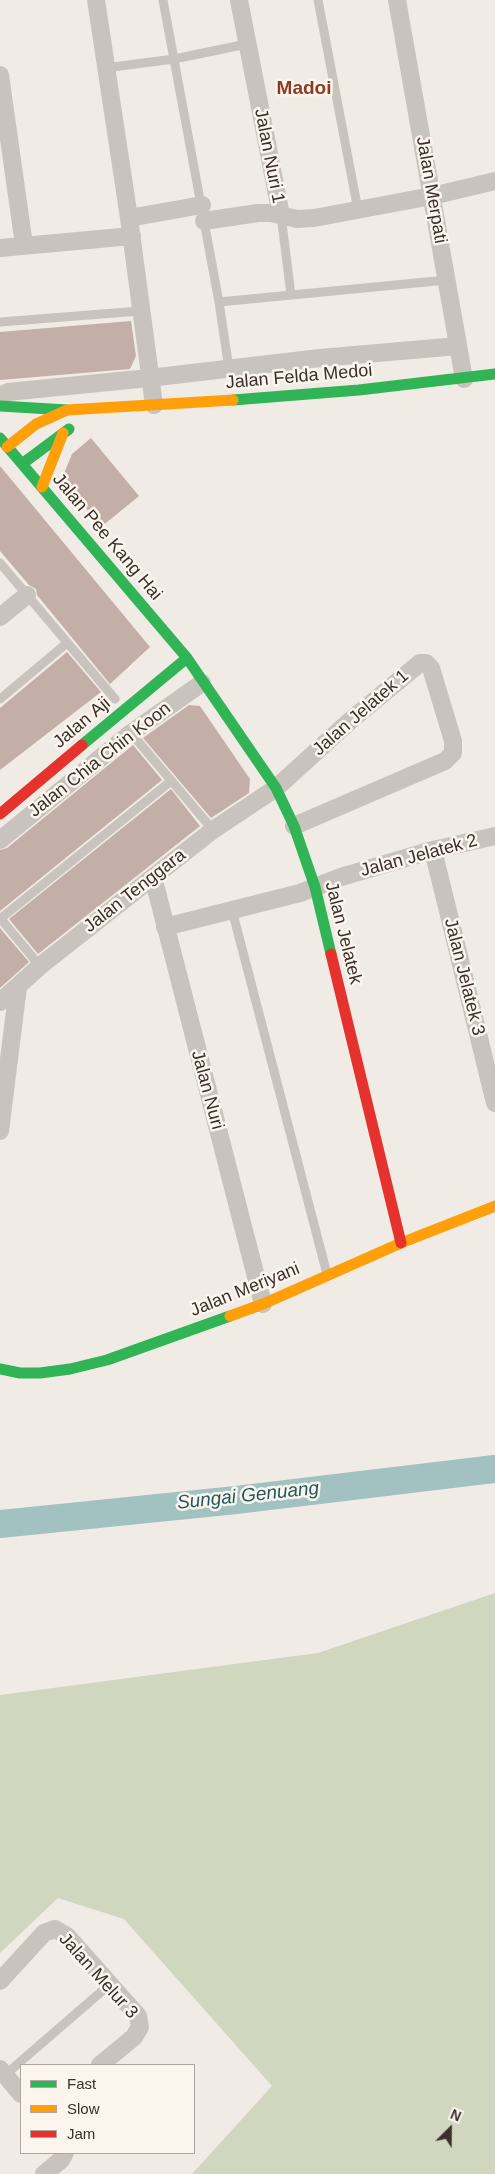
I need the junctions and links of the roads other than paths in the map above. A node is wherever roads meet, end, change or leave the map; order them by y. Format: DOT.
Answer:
graph roads {
  1 [pos="96,0"];
  2 [pos="163,0"];
  3 [pos="239,0"];
  4 [pos="318,0"];
  5 [pos="397,0"];
  6 [pos="247,44"];
  7 [pos="174,59"];
  8 [pos="105,68"];
  9 [pos="0,75"];
  10 [pos="495,181"];
  11 [pos="432,196"];
  12 [pos="358,210"];
  13 [pos="203,213"];
  14 [pos="281,216"];
  15 [pos="129,218"];
  16 [pos="132,236"];
  17 [pos="24,245"];
  18 [pos="0,248"];
  19 [pos="447,280"];
  20 [pos="291,295"];
  21 [pos="219,302"];
  22 [pos="140,311"];
  23 [pos="0,322"];
  24 [pos="458,346"];
  25 [pos="229,369"];
  26 [pos="495,374"];
  27 [pos="149,378"];
  28 [pos="464,379"];
  29 [pos="0,396"];
  30 [pos="154,405"];
  31 [pos="0,406"];
  32 [pos="106,408"];
  33 [pos="66,410"];
  34 [pos="63,433"];
  35 [pos="4,442"];
  36 [pos="22,464"];
  37 [pos="42,487"];
  38 [pos="0,563"];
  39 [pos="27,595"];
  40 [pos="0,617"];
  41 [pos="67,643"];
  42 [pos="186,658"];
  43 [pos="202,682"];
  44 [pos="0,699"];
  45 [pos="116,704"];
  46 [pos="131,733"];
  47 [pos="171,781"];
  48 [pos="276,788"];
  49 [pos="0,814"];
  50 [pos="294,826"];
  51 [pos="212,830"];
  52 [pos="495,836"];
  53 [pos="0,840"];
  54 [pos="433,850"];
  55 [pos="153,877"];
  56 [pos="314,887"];
  57 [pos="232,910"];
  58 [pos="0,919"];
  59 [pos="165,927"];
  60 [pos="40,966"];
  61 [pos="18,987"];
  62 [pos="0,1002"];
  63 [pos="495,1104"];
  64 [pos="0,1131"];
  65 [pos="495,1206"];
  66 [pos="401,1243"];
  67 [pos="327,1274"];
  68 [pos="263,1304"];
  69 [pos="0,1369"];
  70 [pos="0,1981"];
  71 [pos="109,1984"];
  72 [pos="101,2064"];
  73 [pos="2,2072"];
  74 [pos="20,2093"];
  75 [pos="63,2156"];
  76 [pos="44,2174"];
  1 -- 8 [label="street"];
  2 -- 7 [label="lane"];
  3 -- 6 [label="street, Jalan Nuri 1"];
  4 -- 12 [label="lane"];
  5 -- 11 [label="street, Jalan Merpati"];
  6 -- 7 [label="lane"];
  6 -- 14 [label="street, Jalan Nuri 1"];
  7 -- 8 [label="lane"];
  7 -- 13 [label="lane"];
  8 -- 15 [label="street"];
  9 -- 17 [label="street"];
  10 -- 11 [label="street, Jalan Nuri 1"];
  11 -- 12 [label="street, Jalan Nuri 1"];
  11 -- 19 [label="street, Jalan Merpati"];
  12 -- 14 [label="street, Jalan Nuri 1"];
  13 -- 14 [label="street"];
  13 -- 15 [label="street"];
  13 -- 21 [label="lane"];
  14 -- 20 [label="lane"];
  15 -- 16 [label="street"];
  16 -- 17 [label="street"];
  16 -- 22 [label="street"];
  17 -- 18 [label="street"];
  19 -- 20 [label="lane"];
  19 -- 24 [label="street, Jalan Merpati"];
  20 -- 21 [label="lane"];
  21 -- 25 [label="lane"];
  22 -- 23 [label="lane"];
  22 -- 27 [label="street"];
  24 -- 25 [label="street"];
  24 -- 28 [label="street, Jalan Merpati"];
  25 -- 27 [label="street"];
  26 -- 28 [label="main road, Jalan Felda Medoi"];
  27 -- 29 [label="street"];
  27 -- 30 [label="street"];
  28 -- 30 [label="main road, Jalan Felda Medoi"];
  30 -- 32 [label="main road, Jalan Felda Medoi"];
  31 -- 33 [label="main road, Jalan Felda Medoi"];
  32 -- 33 [label="main road, Jalan Felda Medoi"];
  32 -- 34 [label="main road"];
  33 -- 35 [label="main road"];
  34 -- 36 [label="main road"];
  34 -- 37 [label="main road"];
  35 -- 36 [label="main road, Jalan Pee Kang Hai"];
  36 -- 37 [label="main road, Jalan Pee Kang Hai"];
  37 -- 42 [label="main road, Jalan Pee Kang Hai"];
  38 -- 39 [label="lane"];
  39 -- 40 [label="street"];
  39 -- 41 [label="lane"];
  41 -- 44 [label="lane"];
  41 -- 45 [label="lane"];
  42 -- 43 [label="main road, Jalan Jelatek"];
  42 -- 45 [label="main road, Jalan Aji"];
  43 -- 46 [label="street, Jalan Chia Chin Koon"];
  43 -- 48 [label="main road, Jalan Jelatek"];
  45 -- 46 [label="street"];
  45 -- 49 [label="main road, Jalan Aji"];
  46 -- 47 [label="lane"];
  46 -- 53 [label="street, Jalan Chia Chin Koon"];
  47 -- 51 [label="lane"];
  47 -- 58 [label="lane"];
  48 -- 50 [label="main road, Jalan Jelatek"];
  48 -- 50 [label="street, Jalan Jelatek 1"];
  48 -- 51 [label="street, Jalan Tenggara"];
  50 -- 56 [label="main road, Jalan Jelatek"];
  51 -- 55 [label="street, Jalan Tenggara"];
  52 -- 54 [label="street, Jalan Jelatek 2"];
  54 -- 56 [label="street, Jalan Jelatek 2"];
  54 -- 63 [label="street, Jalan Jelatek 3"];
  55 -- 59 [label="street, Jalan Nuri"];
  55 -- 60 [label="street, Jalan Tenggara"];
  56 -- 57 [label="street, Jalan Jelatek 2"];
  56 -- 66 [label="main road, Jalan Jelatek"];
  57 -- 59 [label="street, Jalan Jelatek 2"];
  57 -- 67 [label="lane"];
  58 -- 60 [label="lane"];
  59 -- 68 [label="street, Jalan Nuri"];
  60 -- 61 [label="street, Jalan Tenggara"];
  61 -- 62 [label="street, Jalan Tenggara"];
  61 -- 64 [label="street"];
  65 -- 66 [label="main road, Jalan Meriyani"];
  66 -- 67 [label="main road, Jalan Meriyani"];
  67 -- 68 [label="main road, Jalan Meriyani"];
  68 -- 69 [label="main road, Jalan Meriyani"];
  70 -- 71 [label="street, Jalan Melur 3"];
  71 -- 72 [label="street, Jalan Melur 3"];
  71 -- 73 [label="lane"];
  73 -- 74 [label="street"];
  75 -- 76 [label="street"];
}
